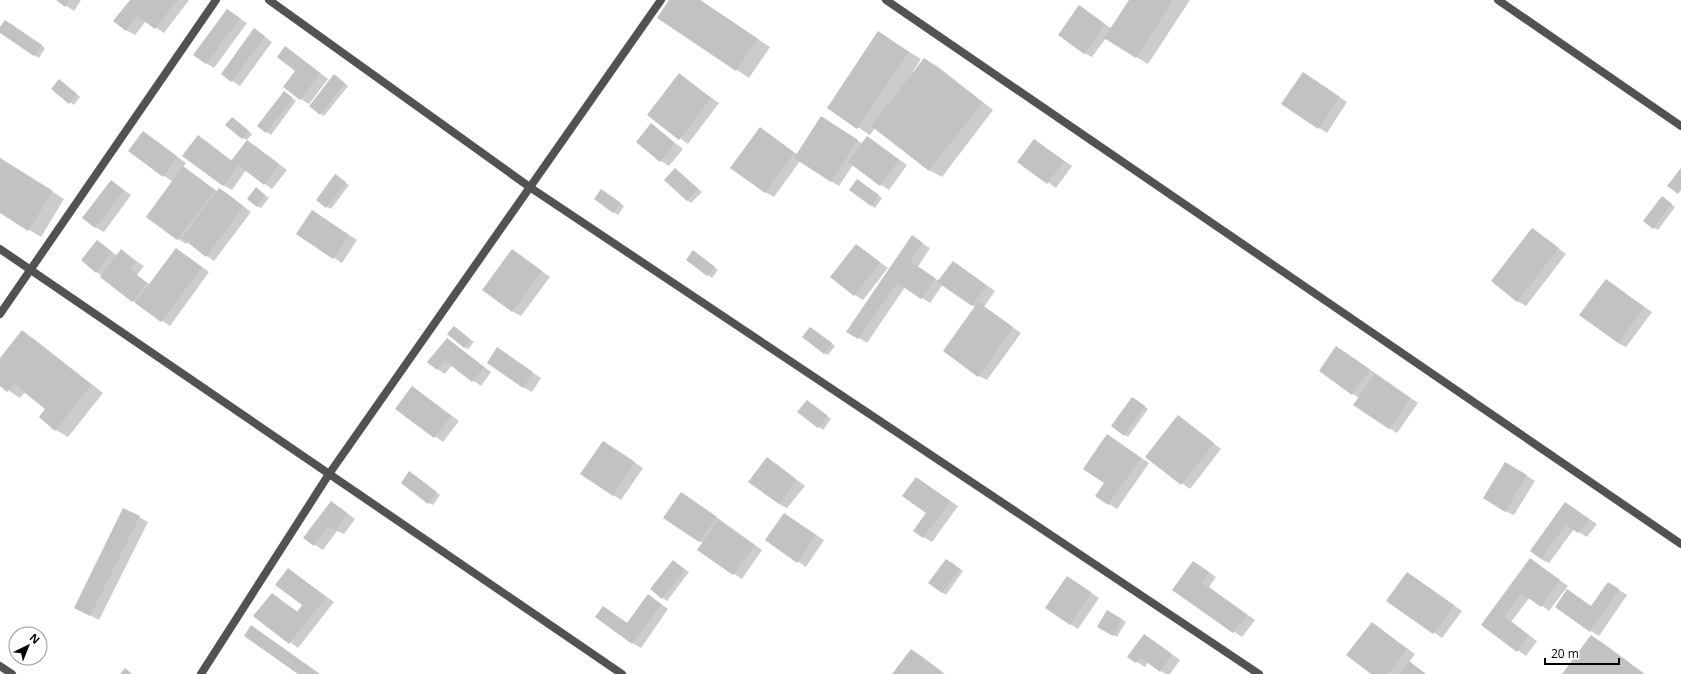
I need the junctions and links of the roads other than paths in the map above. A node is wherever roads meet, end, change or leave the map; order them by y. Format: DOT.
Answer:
graph roads {
  1 [pos="216,0"];
  2 [pos="269,0"];
  3 [pos="661,0"];
  4 [pos="886,0"];
  5 [pos="1498,0"];
  6 [pos="1681,126"];
  7 [pos="530,188"];
  8 [pos="0,249"];
  9 [pos="31,270"];
  10 [pos="0,314"];
  11 [pos="329,474"];
  12 [pos="1681,544"];
  13 [pos="0,666"];
  14 [pos="12,674"];
  15 [pos="201,674"];
  16 [pos="622,674"];
  17 [pos="1259,674"];
  1 -- 9 [label="street"];
  2 -- 7 [label="street"];
  3 -- 7 [label="street"];
  4 -- 12 [label="street"];
  5 -- 6 [label="street"];
  7 -- 11 [label="street"];
  7 -- 17 [label="street"];
  8 -- 9 [label="street"];
  9 -- 10 [label="street"];
  9 -- 11 [label="street"];
  11 -- 15 [label="street"];
  11 -- 16 [label="street"];
  13 -- 14 [label="street"];
}
